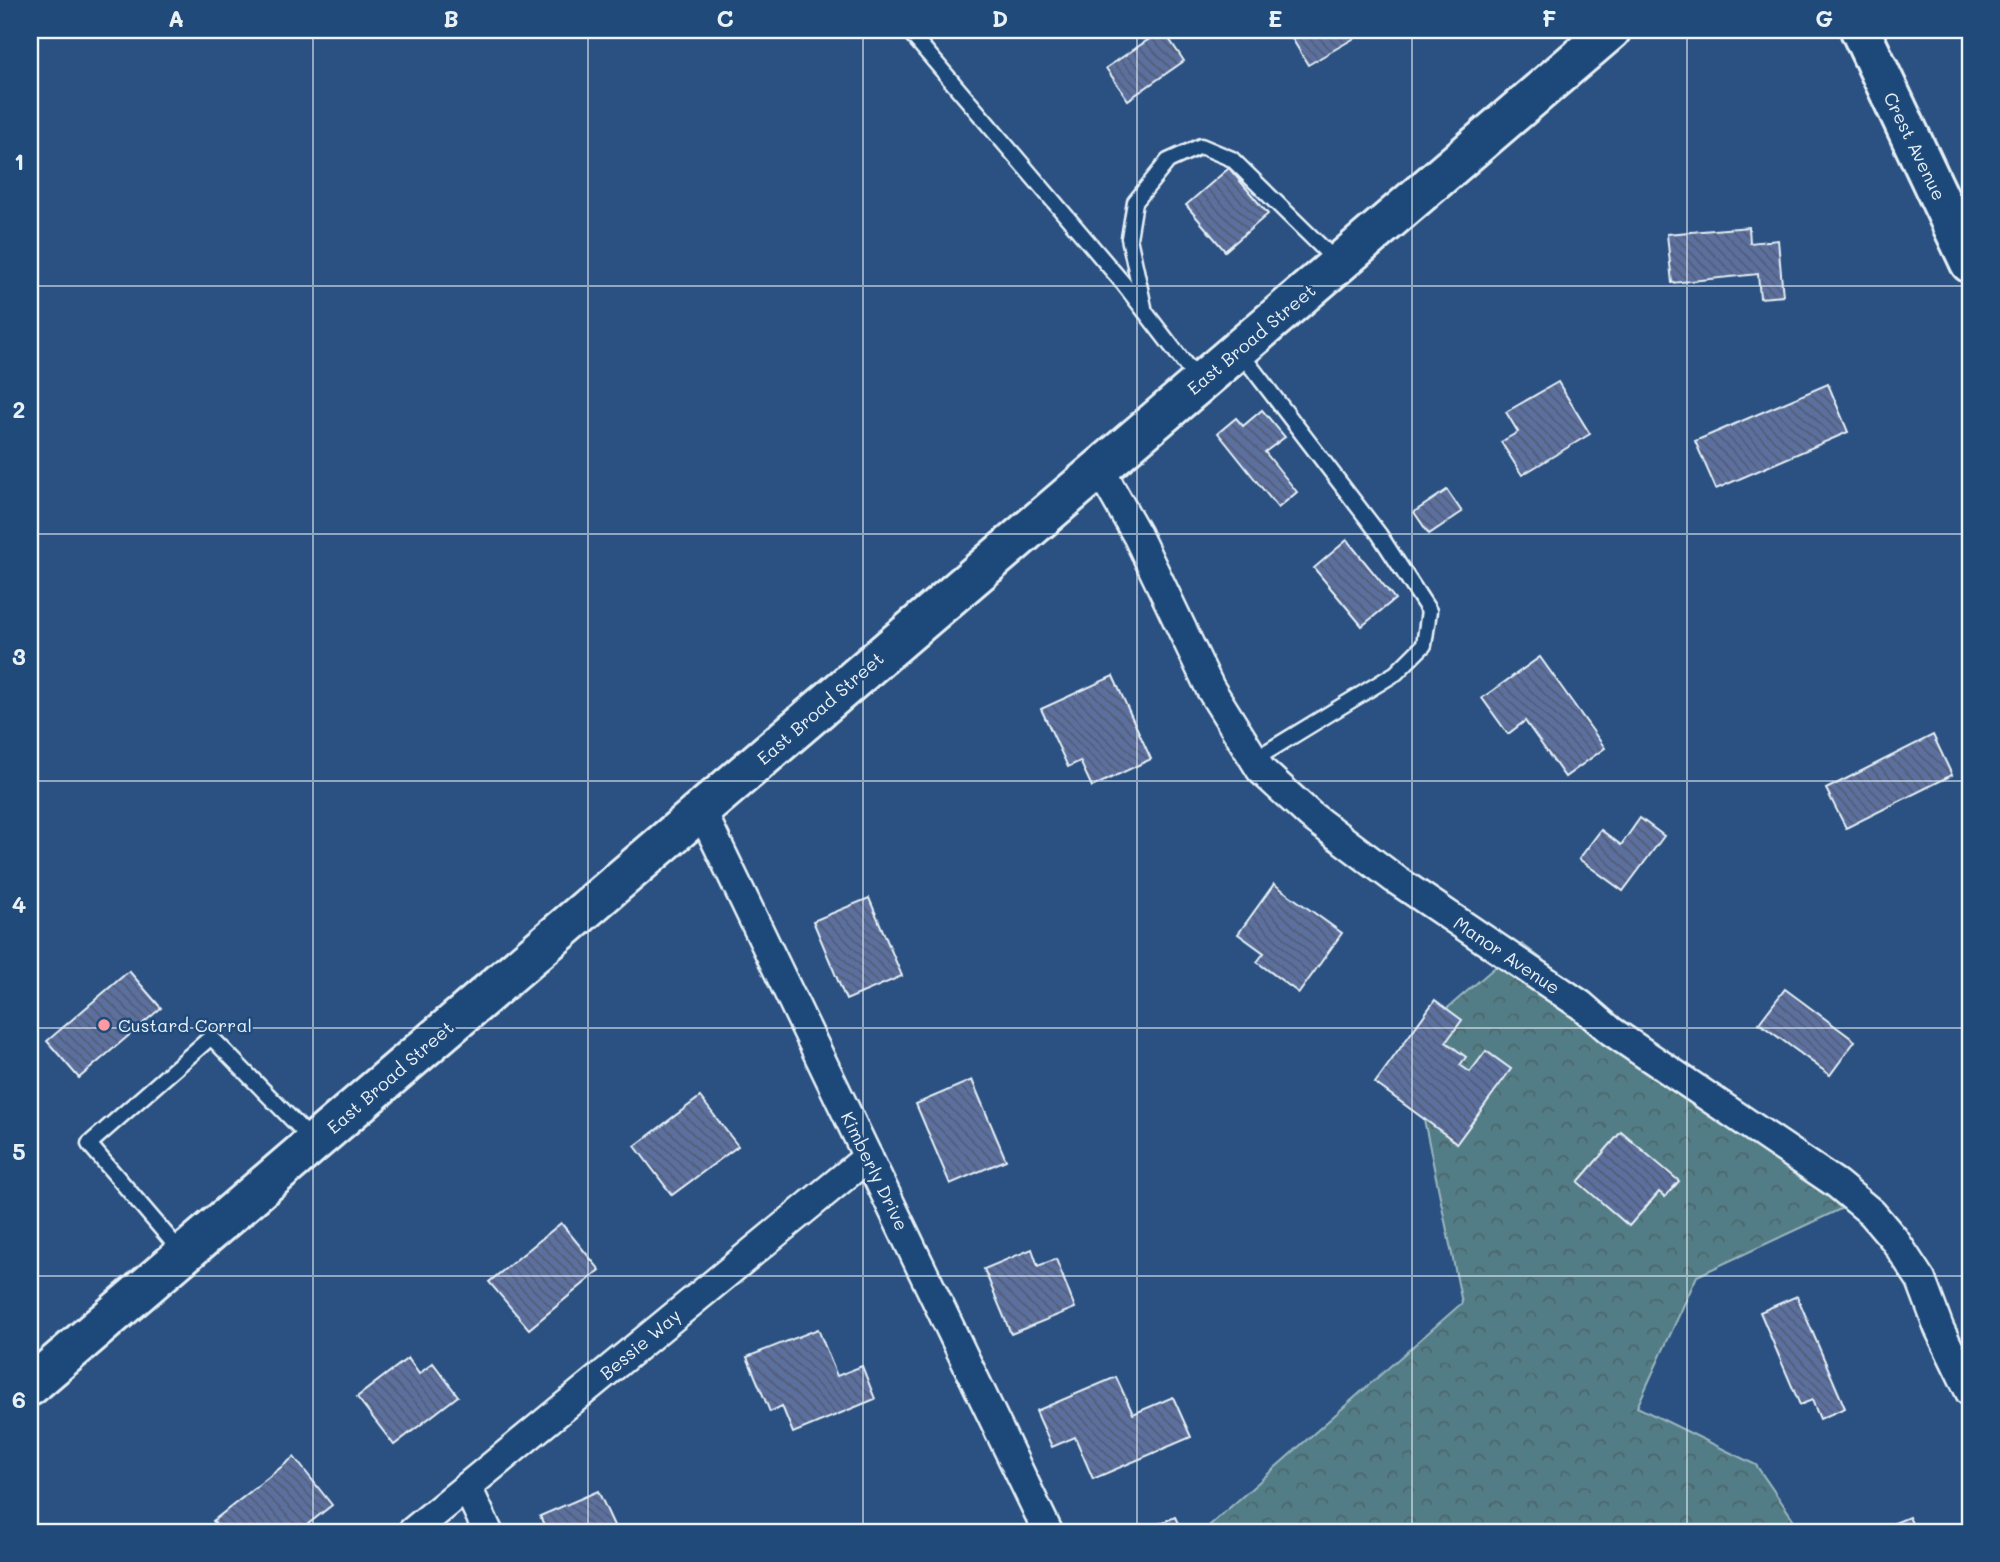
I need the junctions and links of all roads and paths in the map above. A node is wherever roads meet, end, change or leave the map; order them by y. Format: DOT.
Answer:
graph roads {
  1 [pos="908,30"];
  2 [pos="1611,30"];
  3 [pos="1860,30"];
  4 [pos="1962,224"];
  5 [pos="1970,263"];
  6 [pos="1339,264"];
  7 [pos="1146,312"];
  8 [pos="1238,350"];
  9 [pos="1200,383"];
  10 [pos="1099,468"];
  11 [pos="1255,759"];
  12 [pos="701,810"];
  13 [pos="314,1142"];
  14 [pos="868,1157"];
  15 [pos="183,1255"];
  16 [pos="30,1386"];
  17 [pos="1970,1392"];
  18 [pos="467,1487"];
  19 [pos="412,1532"];
  20 [pos="488,1532"];
  21 [pos="1048,1532"];
  1 -- 7 [label="lane"];
  2 -- 6 [label="main road, East Broad Street"];
  3 -- 4 [label="main road, Crest Avenue"];
  4 -- 5 [label="main road, Crest Avenue"];
  6 -- 7 [label="lane"];
  6 -- 8 [label="main road, East Broad Street"];
  7 -- 9 [label="lane"];
  8 -- 9 [label="main road, East Broad Street"];
  8 -- 11 [label="lane"];
  9 -- 10 [label="main road, East Broad Street"];
  10 -- 11 [label="street, Manor Avenue"];
  10 -- 12 [label="main road, East Broad Street"];
  11 -- 17 [label="street, Manor Avenue"];
  12 -- 13 [label="main road, East Broad Street"];
  12 -- 14 [label="street, Kimberly Drive"];
  13 -- 15 [label="main road, East Broad Street"];
  13 -- 15 [label="lane"];
  14 -- 18 [label="street, Bessie Way"];
  14 -- 21 [label="street, Kimberly Drive"];
  15 -- 16 [label="main road, East Broad Street"];
  18 -- 19 [label="street, Bessie Way"];
  18 -- 20 [label="street"];
}
